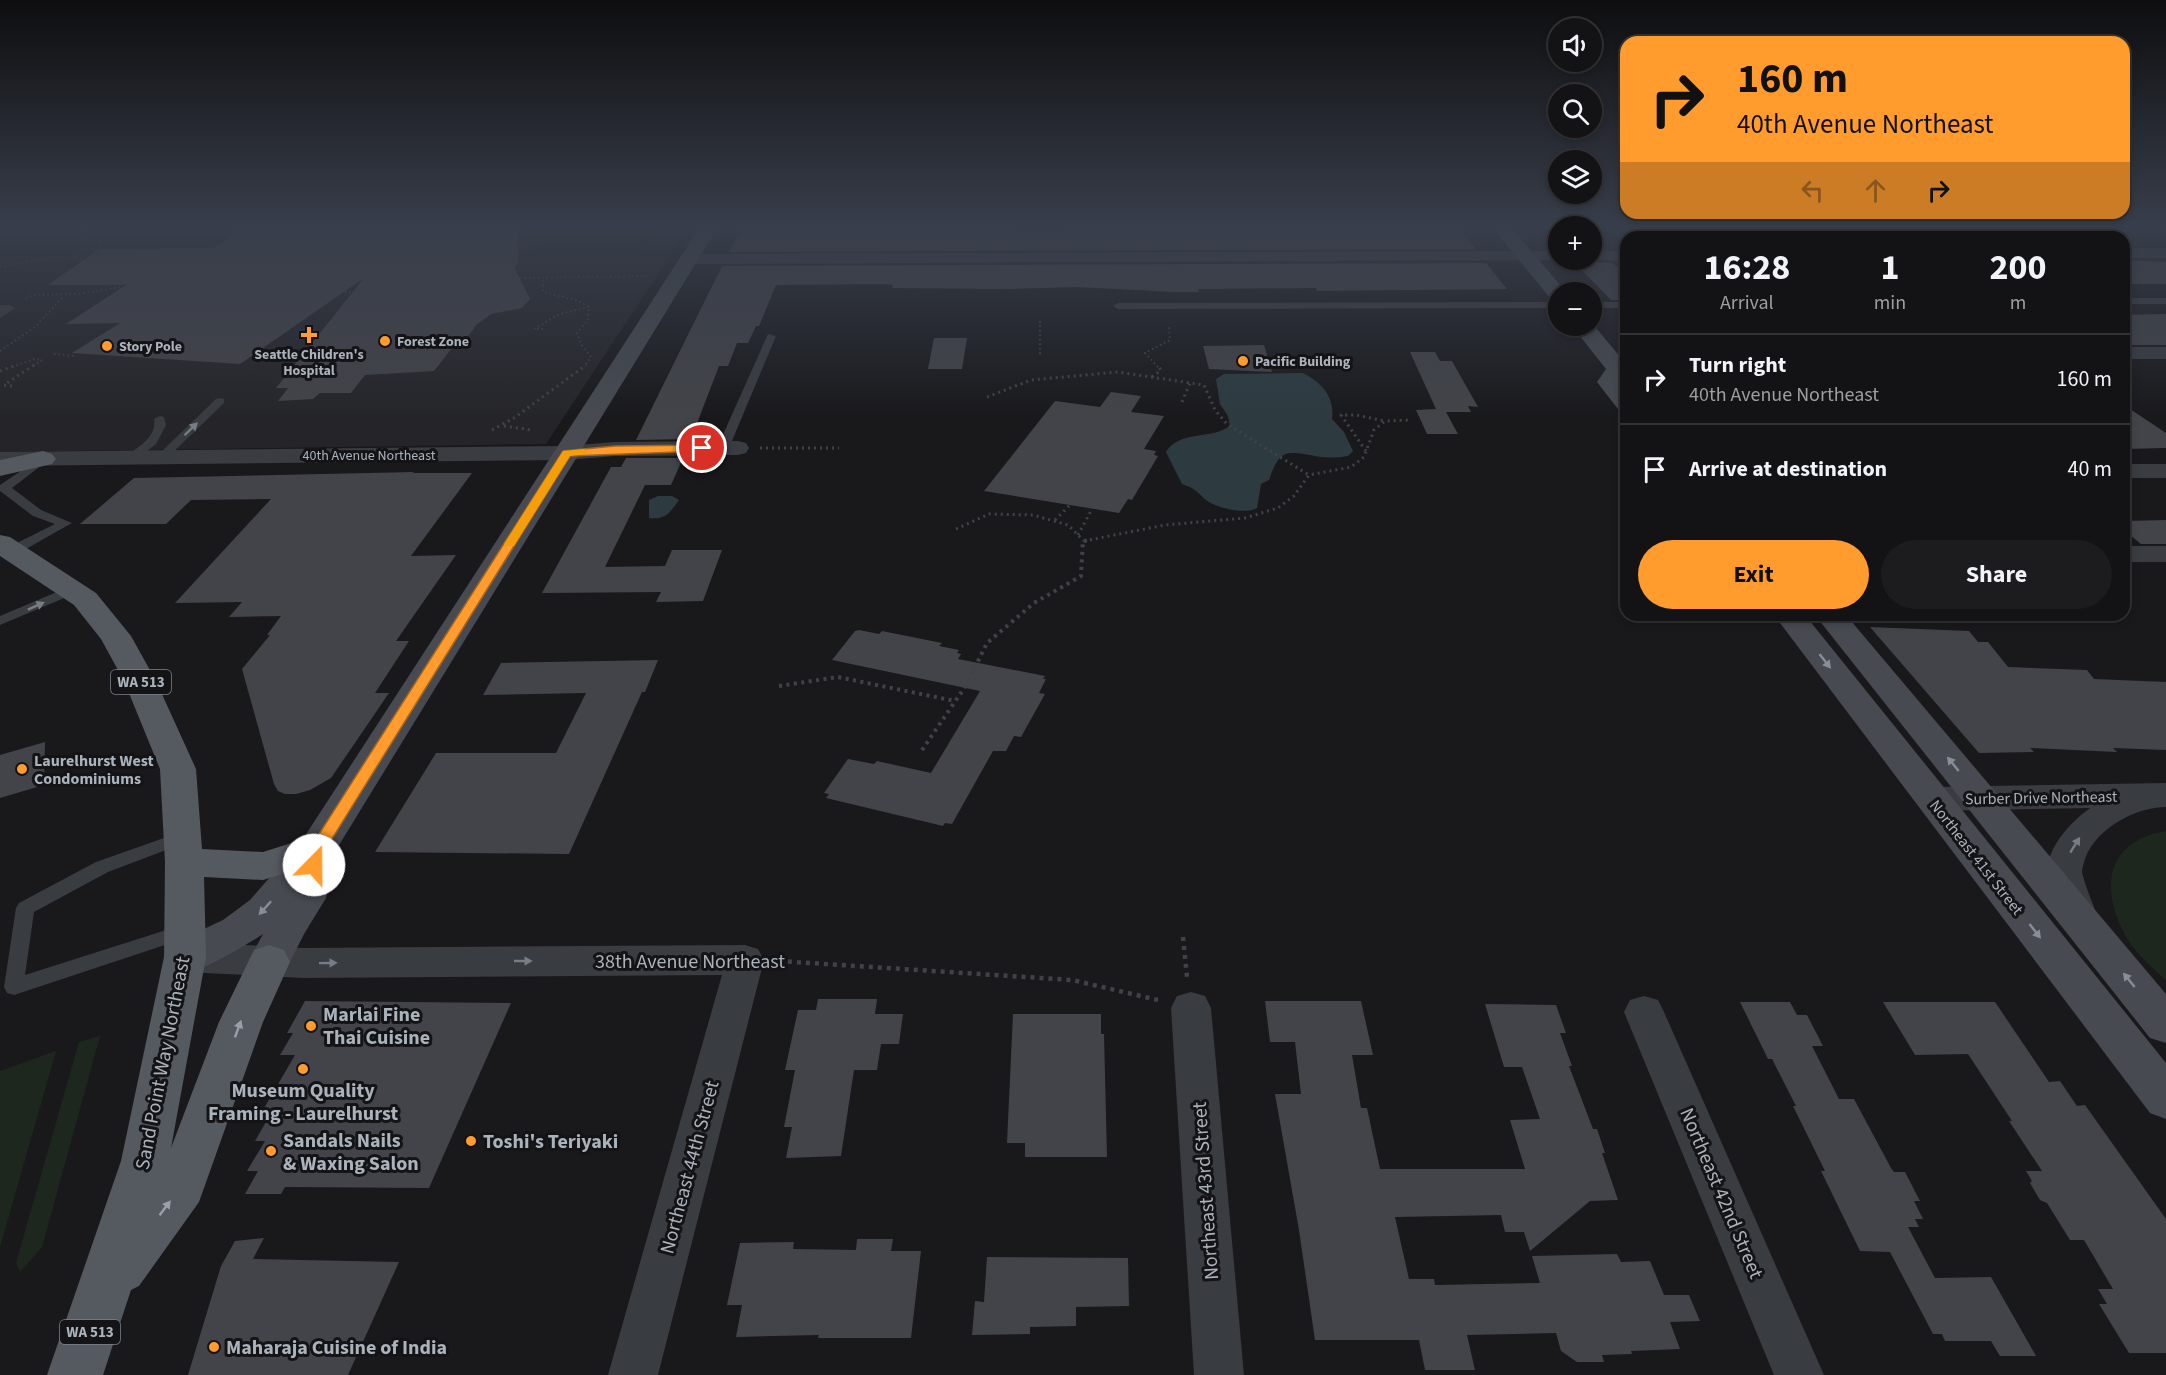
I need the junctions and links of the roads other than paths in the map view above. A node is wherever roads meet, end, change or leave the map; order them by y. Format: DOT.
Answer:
graph roads {
  1 [pos="668,291"];
  2 [pos="2130,301"];
  3 [pos="2166,301"];
  4 [pos="1548,305"];
  5 [pos="1602,305"];
  6 [pos="1620,305"];
  7 [pos="1118,306"];
  8 [pos="5,308"];
  9 [pos="0,315"];
  10 [pos="771,336"];
  11 [pos="1593,336"];
  12 [pos="2130,353"];
  13 [pos="2166,353"];
  14 [pos="1620,364"];
  15 [pos="1620,396"];
  16 [pos="220,401"];
  17 [pos="160,419"];
  18 [pos="730,448"];
  19 [pos="566,453"];
  20 [pos="162,457"];
  21 [pos="131,458"];
  22 [pos="0,459"];
  23 [pos="43,459"];
  24 [pos="2130,471"];
  25 [pos="2166,471"];
  26 [pos="2,478"];
  27 [pos="6,547"];
  28 [pos="2130,554"];
  29 [pos="2166,554"];
  30 [pos="71,590"];
  31 [pos="0,621"];
  32 [pos="1794,621"];
  33 [pos="1835,621"];
  34 [pos="2158,796"];
  35 [pos="1932,799"];
  36 [pos="1981,799"];
  37 [pos="317,849"];
  38 [pos="183,850"];
  39 [pos="2080,920"];
  40 [pos="185,944"];
  41 [pos="745,960"];
  42 [pos="269,962"];
  43 [pos="1191,1008"];
  44 [pos="1644,1011"];
  45 [pos="2166,1025"];
  46 [pos="2166,1098"];
  47 [pos="105,1289"];
  48 [pos="75,1375"];
  49 [pos="633,1375"];
  50 [pos="1219,1375"];
  51 [pos="1799,1375"];
  1 -- 19 [label="street"];
  2 -- 3 [label="lane"];
  4 -- 7 [label="lane"];
  5 -- 6 [label="lane"];
  8 -- 9 [label="lane"];
  10 -- 18 [label="lane"];
  11 -- 14 [label="street"];
  12 -- 13 [label="street"];
  14 -- 15 [label="street"];
  20 -- 16 [label="lane, one-way"];
  17 -- 21 [label="lane"];
  18 -- 19 [label="street, 40th Avenue Northeast"];
  19 -- 20 [label="street, 40th Avenue Northeast"];
  19 -- 37 [label="street"];
  20 -- 21 [label="street, 40th Avenue Northeast"];
  21 -- 23 [label="street, 40th Avenue Northeast"];
  22 -- 23 [label="street, 40th Avenue Northeast"];
  23 -- 26 [label="main road"];
  24 -- 25 [label="street"];
  26 -- 27 [label="lane"];
  27 -- 30 [label="main road, Sand Point Way Northeast / WA 513"];
  28 -- 29 [label="street"];
  31 -- 30 [label="lane, one-way"];
  30 -- 38 [label="main road, Sand Point Way Northeast / WA 513"];
  32 -- 35 [label="street, Northeast 41st Street, one-way"];
  36 -- 33 [label="street, one-way"];
  34 -- 36 [label="street, Surber Drive Northeast"];
  39 -- 34 [label="street, Surber Drive Northeast, one-way"];
  35 -- 36 [label="street, Surber Drive Northeast"];
  35 -- 46 [label="street, Northeast 41st Street, one-way"];
  36 -- 39 [label="street"];
  37 -- 38 [label="main road"];
  37 -- 40 [label="street, one-way"];
  37 -- 42 [label="street"];
  38 -- 40 [label="main road, Sand Point Way Northeast / WA 513"];
  38 -- 40 [label="lane"];
  45 -- 39 [label="street, one-way"];
  40 -- 42 [label="street, 38th Avenue Northeast"];
  40 -- 47 [label="main road, Sand Point Way Northeast / WA 513"];
  42 -- 41 [label="street, 38th Avenue Northeast, one-way"];
  41 -- 49 [label="street, Northeast 44th Street"];
  47 -- 42 [label="main road, one-way"];
  43 -- 50 [label="street, Northeast 43rd Street"];
  44 -- 51 [label="street, Northeast 42nd Street"];
  47 -- 48 [label="main road, WA 513"];
}
